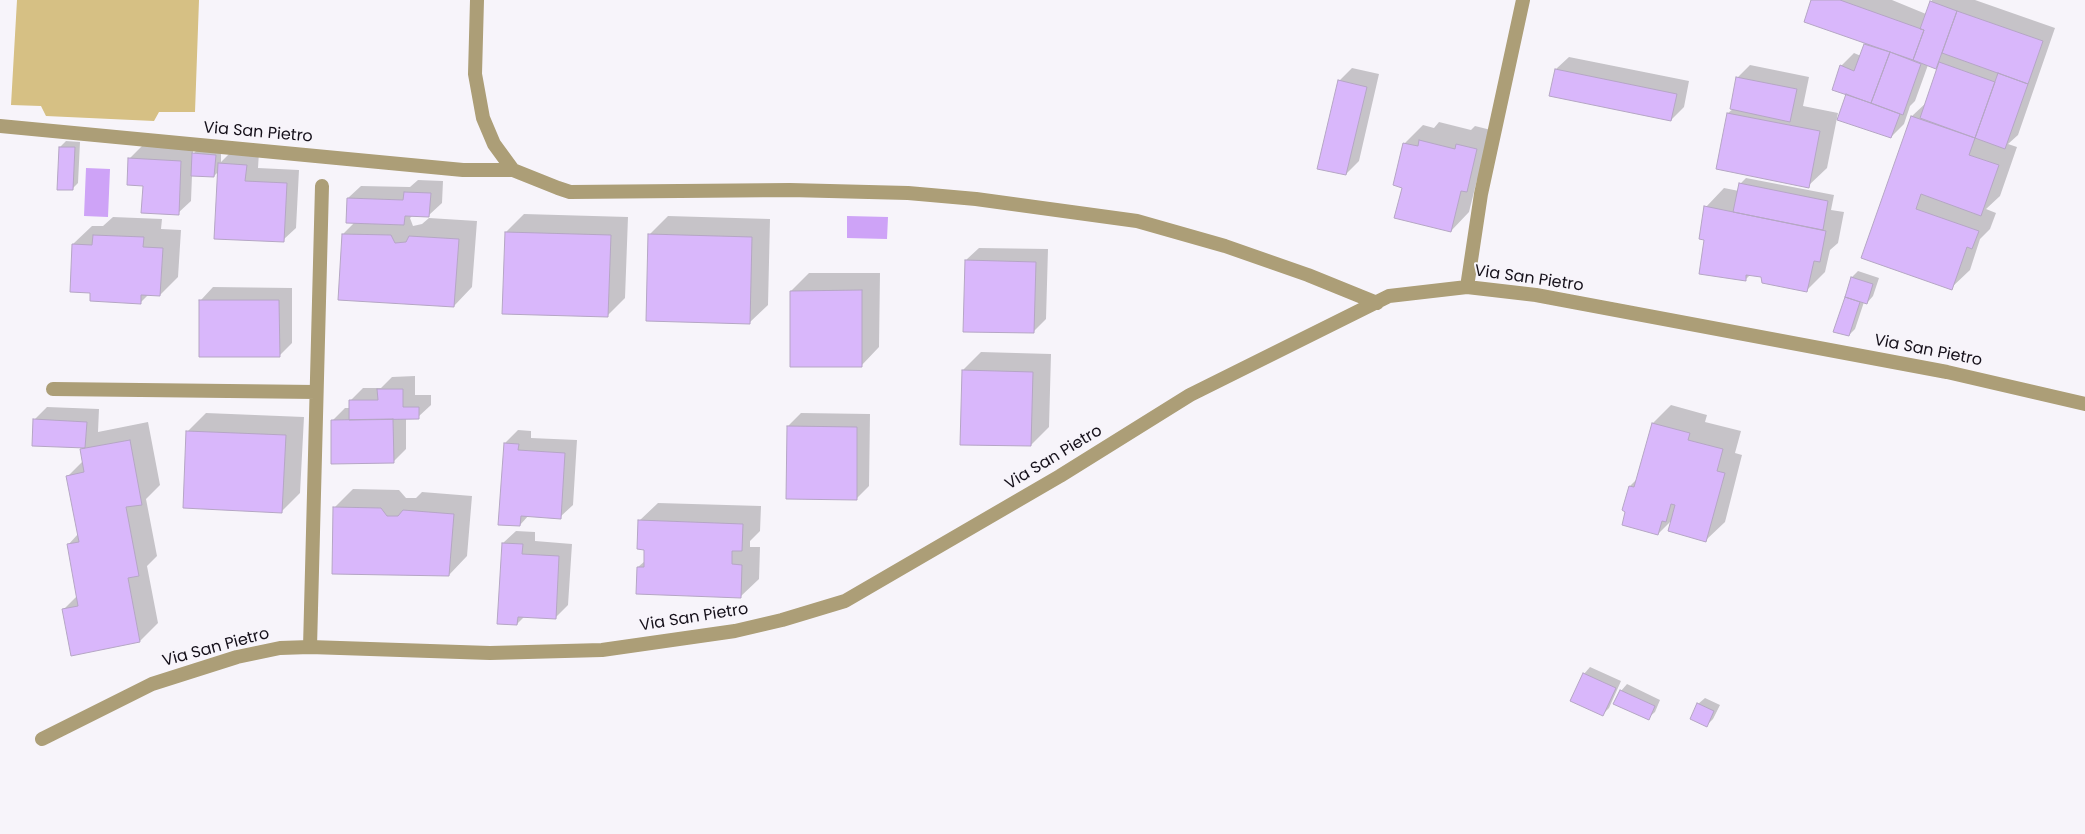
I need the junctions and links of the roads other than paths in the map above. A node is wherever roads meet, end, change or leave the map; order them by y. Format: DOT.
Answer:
graph roads {
  1 [pos="477,0"];
  2 [pos="1523,0"];
  3 [pos="0,126"];
  4 [pos="513,170"];
  5 [pos="322,186"];
  6 [pos="1467,287"];
  7 [pos="1377,303"];
  8 [pos="53,389"];
  9 [pos="316,392"];
  10 [pos="2085,404"];
  11 [pos="310,647"];
  12 [pos="42,739"];
  1 -- 4 [label="street"];
  2 -- 6 [label="street"];
  3 -- 4 [label="street, Via San Pietro"];
  4 -- 7 [label="street"];
  5 -- 9 [label="street"];
  6 -- 7 [label="street, Via San Pietro"];
  6 -- 10 [label="street, Via San Pietro"];
  7 -- 11 [label="street, Via San Pietro"];
  8 -- 9 [label="street"];
  9 -- 11 [label="street"];
  11 -- 12 [label="street, Via San Pietro"];
}
